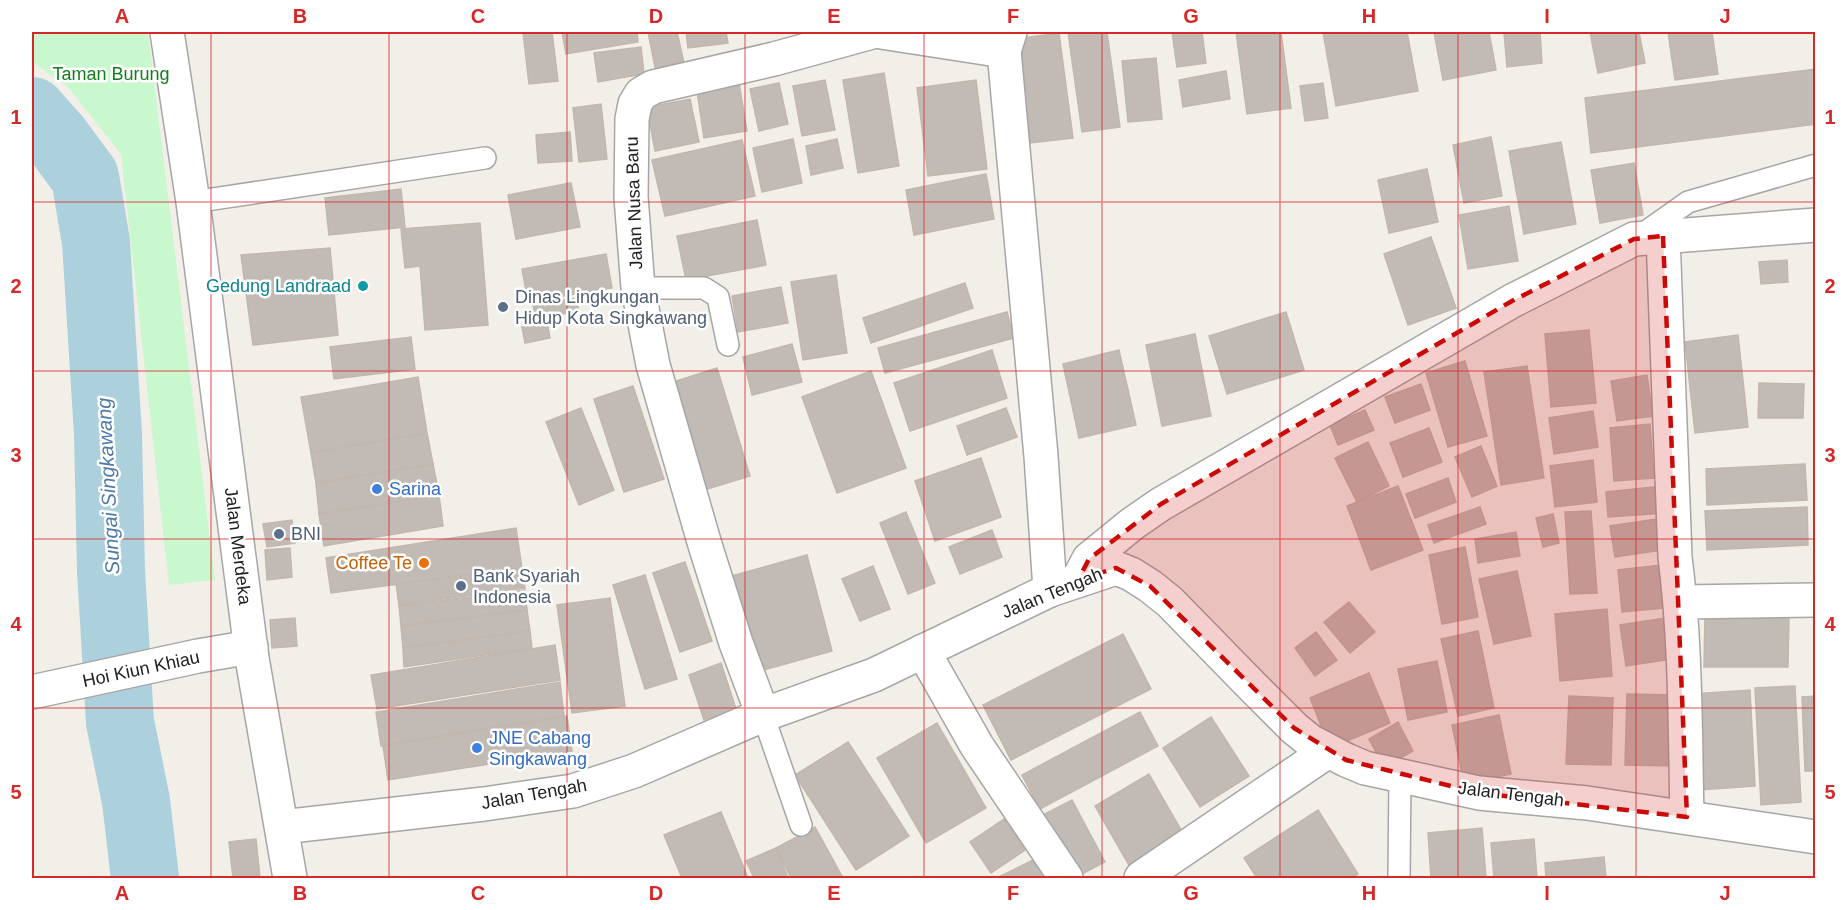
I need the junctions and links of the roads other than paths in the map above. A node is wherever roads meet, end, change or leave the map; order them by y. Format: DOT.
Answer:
graph roads {
  1 [pos="167,32"];
  2 [pos="872,32"];
  3 [pos="881,32"];
  4 [pos="1007,41"];
  5 [pos="485,158"];
  6 [pos="1815,165"];
  7 [pos="193,208"];
  8 [pos="1815,225"];
  9 [pos="1648,238"];
  10 [pos="638,288"];
  11 [pos="728,345"];
  12 [pos="1064,585"];
  13 [pos="1815,600"];
  14 [pos="1681,602"];
  15 [pos="251,647"];
  16 [pos="923,651"];
  17 [pos="32,692"];
  18 [pos="763,715"];
  19 [pos="1328,751"];
  20 [pos="1400,776"];
  21 [pos="1687,817"];
  22 [pos="801,825"];
  23 [pos="282,826"];
  24 [pos="1815,837"];
  25 [pos="290,879"];
  26 [pos="1066,879"];
  27 [pos="1141,879"];
  28 [pos="1399,879"];
  1 -- 7 [label="street, Jalan Merdeka"];
  2 -- 10 [label="street, Jalan Nusa Baru"];
  3 -- 4 [label="street"];
  4 -- 12 [label="street"];
  5 -- 7 [label="lane"];
  6 -- 9 [label="lane"];
  7 -- 15 [label="street, Jalan Merdeka"];
  8 -- 9 [label="street"];
  9 -- 12 [label="street"];
  9 -- 14 [label="street"];
  10 -- 11 [label="lane"];
  10 -- 18 [label="street, Jalan Nusa Baru"];
  12 -- 16 [label="street, Jalan Tengah"];
  12 -- 19 [label="street, Jalan Tengah"];
  13 -- 14 [label="street"];
  14 -- 21 [label="street"];
  15 -- 17 [label="street, Hoi Kiun Khiau"];
  15 -- 23 [label="street, Jalan Merdeka"];
  16 -- 18 [label="street, Jalan Tengah"];
  16 -- 26 [label="street"];
  18 -- 22 [label="lane"];
  18 -- 23 [label="street, Jalan Tengah"];
  19 -- 20 [label="street, Jalan Tengah"];
  19 -- 27 [label="street"];
  20 -- 21 [label="street, Jalan Tengah"];
  20 -- 28 [label="lane"];
  21 -- 24 [label="street, Jalan Tengah"];
  23 -- 25 [label="street, Jalan Merdeka"];
}
